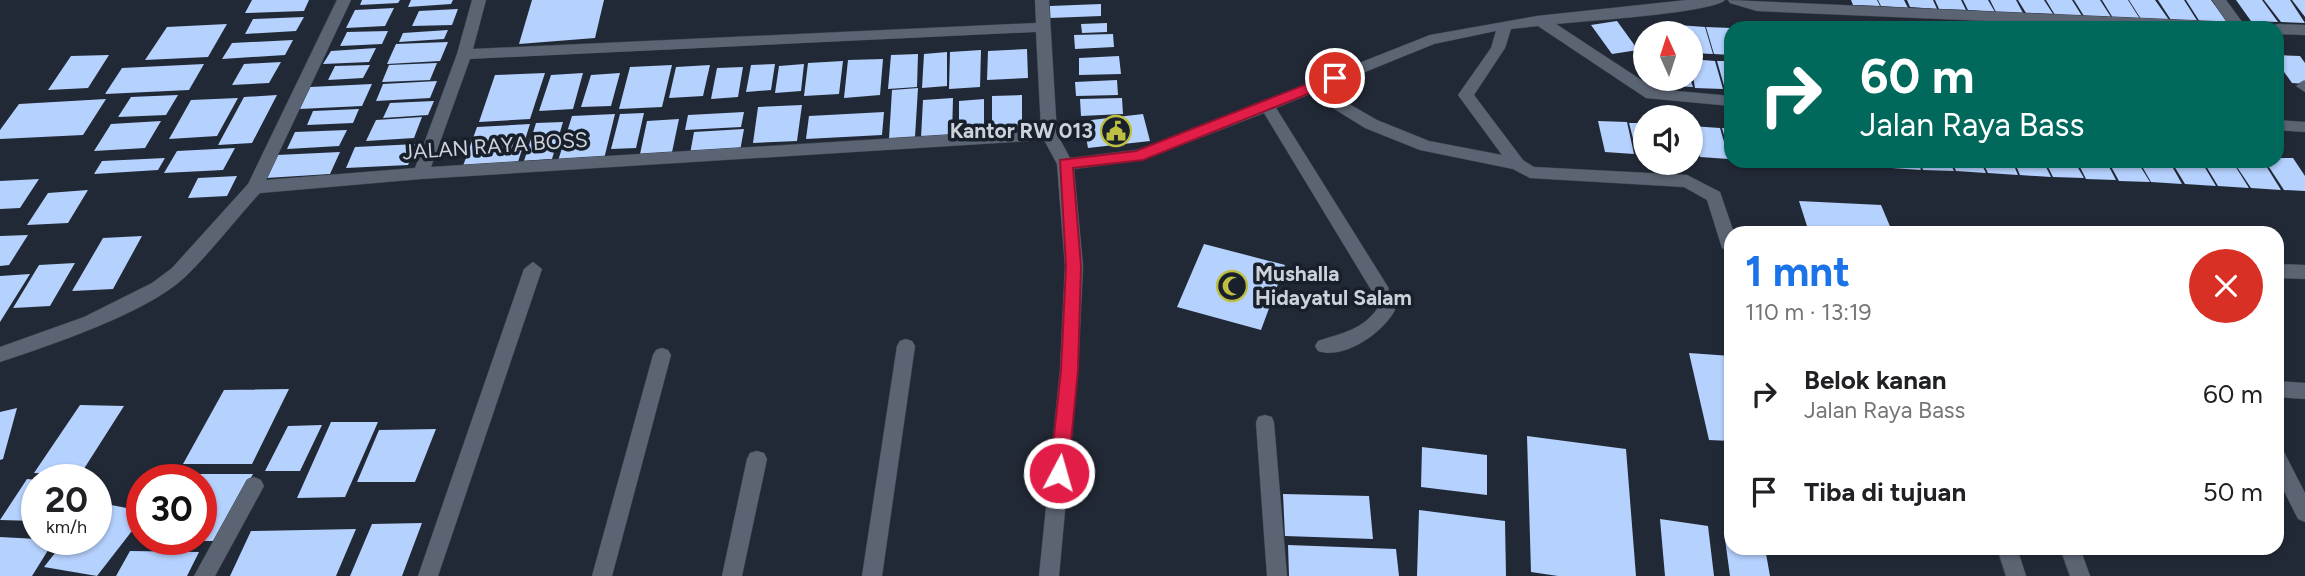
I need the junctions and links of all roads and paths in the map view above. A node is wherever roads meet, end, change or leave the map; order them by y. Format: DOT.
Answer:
graph roads {
  1 [pos="344,0"];
  2 [pos="479,0"];
  3 [pos="1042,0"];
  4 [pos="1718,0"];
  5 [pos="1735,0"];
  6 [pos="2219,0"];
  7 [pos="2101,21"];
  8 [pos="2234,21"];
  9 [pos="1543,22"];
  10 [pos="1505,25"];
  11 [pos="1044,27"];
  12 [pos="2284,29"];
  13 [pos="2305,30"];
  14 [pos="464,54"];
  15 [pos="1311,88"];
  16 [pos="1724,100"];
  17 [pos="1267,105"];
  18 [pos="2284,126"];
  19 [pos="2305,127"];
  20 [pos="1049,134"];
  21 [pos="1065,164"];
  22 [pos="1517,164"];
  23 [pos="421,173"];
  24 [pos="255,187"];
  25 [pos="1724,227"];
  26 [pos="533,269"];
  27 [pos="2284,271"];
  28 [pos="2305,272"];
  29 [pos="906,346"];
  30 [pos="1324,346"];
  31 [pos="0,355"];
  32 [pos="662,355"];
  33 [pos="2284,390"];
  34 [pos="2305,391"];
  35 [pos="1265,423"];
  36 [pos="757,459"];
  37 [pos="2284,472"];
  38 [pos="254,486"];
  39 [pos="2305,513"];
  40 [pos="2009,555"];
  41 [pos="2072,555"];
  42 [pos="204,576"];
  43 [pos="428,576"];
  44 [pos="602,576"];
  45 [pos="732,576"];
  46 [pos="872,576"];
  47 [pos="1049,576"];
  48 [pos="1277,576"];
  49 [pos="2016,576"];
  50 [pos="2080,576"];
  1 -- 24 [label="street"];
  2 -- 14 [label="street"];
  3 -- 11 [label="street"];
  4 -- 9 [label="street"];
  5 -- 7 [label="street"];
  6 -- 8 [label="street"];
  9 -- 10 [label="street"];
  9 -- 16 [label="street"];
  10 -- 15 [label="street"];
  10 -- 22 [label="street"];
  11 -- 14 [label="street"];
  11 -- 20 [label="street"];
  12 -- 13 [label="street"];
  14 -- 23 [label="street"];
  15 -- 17 [label="street"];
  15 -- 22 [label="street"];
  17 -- 21 [label="street"];
  17 -- 30 [label="street"];
  18 -- 19 [label="street"];
  20 -- 21 [label="street"];
  20 -- 23 [label="street, JALAN RAYA BOSS"];
  21 -- 47 [label="street"];
  22 -- 25 [label="street"];
  23 -- 24 [label="street, JALAN RAYA BOSS"];
  24 -- 31 [label="street"];
  26 -- 43 [label="street"];
  27 -- 28 [label="street"];
  29 -- 46 [label="street"];
  32 -- 44 [label="street"];
  33 -- 34 [label="street"];
  35 -- 48 [label="street"];
  36 -- 45 [label="street"];
  37 -- 39 [label="street"];
  38 -- 42 [label="street"];
  40 -- 49 [label="street"];
  41 -- 50 [label="street"];
}
